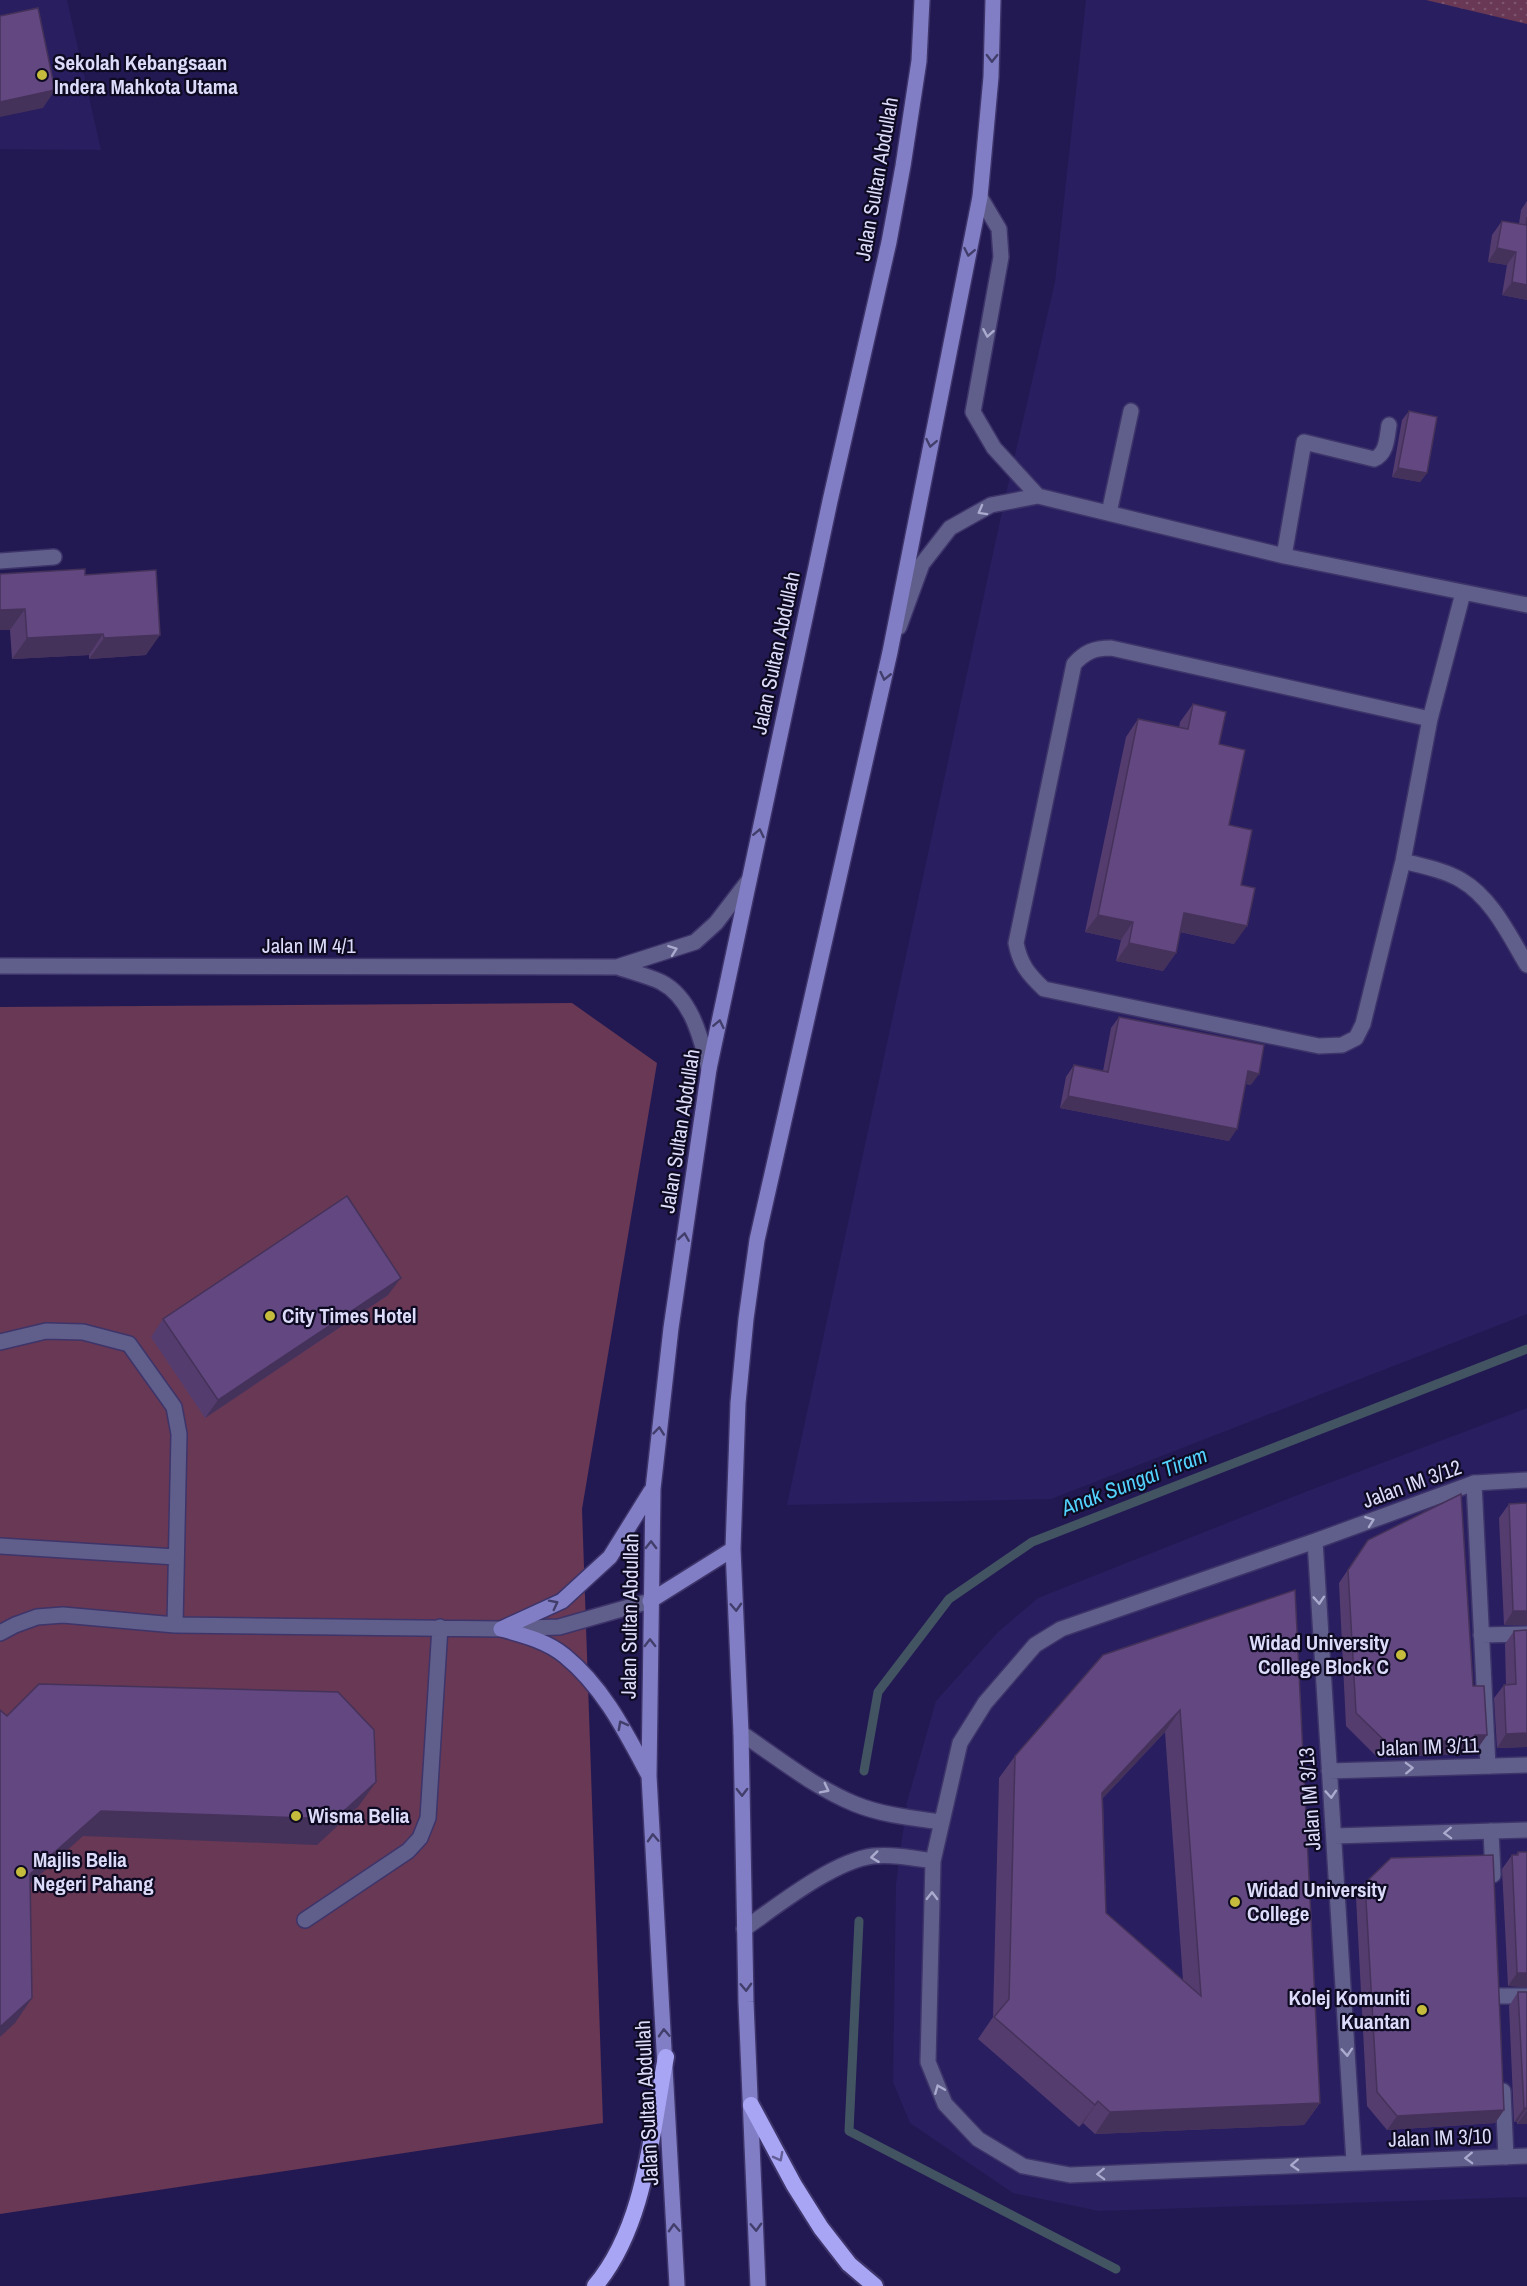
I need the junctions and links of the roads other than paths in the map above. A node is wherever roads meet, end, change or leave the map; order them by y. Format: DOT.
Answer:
graph roads {
  1 [pos="922,0"];
  2 [pos="993,0"];
  3 [pos="980,196"];
  4 [pos="1131,411"];
  5 [pos="1389,425"];
  6 [pos="1038,496"];
  7 [pos="1109,513"];
  8 [pos="1284,556"];
  9 [pos="54,557"];
  10 [pos="0,561"];
  11 [pos="1463,593"];
  12 [pos="1527,605"];
  13 [pos="890,652"];
  14 [pos="1430,719"];
  15 [pos="1403,861"];
  16 [pos="749,880"];
  17 [pos="1527,965"];
  18 [pos="0,966"];
  19 [pos="617,967"];
  20 [pos="710,1069"];
  21 [pos="0,1342"];
  22 [pos="1527,1480"];
  23 [pos="1474,1483"];
  24 [pos="653,1489"];
  25 [pos="1315,1541"];
  26 [pos="0,1546"];
  27 [pos="733,1549"];
  28 [pos="176,1557"];
  29 [pos="650,1601"];
  30 [pos="175,1625"];
  31 [pos="440,1627"];
  32 [pos="501,1629"];
  33 [pos="0,1633"];
  34 [pos="1527,1634"];
  35 [pos="1481,1635"];
  36 [pos="741,1733"];
  37 [pos="1527,1765"];
  38 [pos="1488,1766"];
  39 [pos="1329,1771"];
  40 [pos="649,1776"];
  41 [pos="941,1822"];
  42 [pos="1527,1830"];
  43 [pos="1491,1831"];
  44 [pos="1334,1836"];
  45 [pos="933,1861"];
  46 [pos="1494,1890"];
  47 [pos="305,1920"];
  48 [pos="744,1929"];
  49 [pos="1499,1996"];
  50 [pos="1527,1996"];
  51 [pos="666,2057"];
  52 [pos="1503,2077"];
  53 [pos="751,2105"];
  54 [pos="1506,2157"];
  55 [pos="1527,2157"];
  56 [pos="1354,2162"];
  57 [pos="595,2286"];
  58 [pos="677,2286"];
  59 [pos="758,2286"];
  60 [pos="875,2286"];
  16 -- 1 [label="main road, Jalan Sultan Abdullah, one-way"];
  2 -- 3 [label="main road, one-way"];
  3 -- 6 [label="street, one-way"];
  3 -- 13 [label="main road, one-way"];
  4 -- 7 [label="street"];
  5 -- 8 [label="street"];
  6 -- 7 [label="street"];
  6 -- 13 [label="street, one-way"];
  7 -- 8 [label="street"];
  8 -- 11 [label="street"];
  9 -- 10 [label="street"];
  11 -- 12 [label="street"];
  11 -- 14 [label="street"];
  13 -- 27 [label="main road, one-way"];
  14 -- 15 [label="street"];
  14 -- 15 [label="street"];
  15 -- 17 [label="street"];
  19 -- 16 [label="street, Jalan IM 4/1, one-way"];
  20 -- 16 [label="main road, Jalan Sultan Abdullah, one-way"];
  18 -- 19 [label="street, Jalan IM 4/1"];
  19 -- 20 [label="street, Jalan IM 4/1"];
  24 -- 20 [label="main road, Jalan Sultan Abdullah, one-way"];
  21 -- 28 [label="street"];
  22 -- 23 [label="street, Jalan IM 3/12"];
  25 -- 23 [label="street, Jalan IM 3/12, one-way"];
  23 -- 35 [label="street"];
  29 -- 24 [label="main road, Jalan Sultan Abdullah, one-way"];
  32 -- 24 [label="main road, one-way"];
  25 -- 39 [label="street, Jalan IM 3/13, one-way"];
  25 -- 41 [label="street, Jalan IM 3/12"];
  26 -- 28 [label="street"];
  27 -- 29 [label="main road"];
  27 -- 36 [label="main road, one-way"];
  28 -- 30 [label="street"];
  29 -- 32 [label="street"];
  40 -- 29 [label="main road, Jalan Sultan Abdullah, one-way"];
  30 -- 31 [label="street"];
  30 -- 33 [label="street"];
  31 -- 32 [label="street"];
  31 -- 47 [label="street"];
  40 -- 32 [label="main road, one-way"];
  34 -- 35 [label="street"];
  35 -- 38 [label="street"];
  36 -- 41 [label="street, one-way"];
  36 -- 48 [label="main road, one-way"];
  37 -- 38 [label="street, Jalan IM 3/11"];
  39 -- 38 [label="street, Jalan IM 3/11, one-way"];
  39 -- 44 [label="street, Jalan IM 3/13, one-way"];
  51 -- 40 [label="main road, Jalan Sultan Abdullah, one-way"];
  41 -- 45 [label="street, Jalan IM 3/12"];
  42 -- 43 [label="street"];
  43 -- 44 [label="street, one-way"];
  43 -- 46 [label="street"];
  44 -- 56 [label="street, Jalan IM 3/13, one-way"];
  45 -- 48 [label="street, one-way"];
  56 -- 45 [label="street, Jalan IM 3/10, one-way"];
  48 -- 53 [label="main road, one-way"];
  49 -- 50 [label="street"];
  51 -- 57 [label="highway"];
  58 -- 51 [label="main road, Jalan Sultan Abdullah, one-way"];
  52 -- 54 [label="street"];
  53 -- 59 [label="main road, one-way"];
  53 -- 60 [label="highway, one-way"];
  54 -- 55 [label="street, Jalan IM 3/10"];
  54 -- 56 [label="street, Jalan IM 3/10, one-way"];
}
